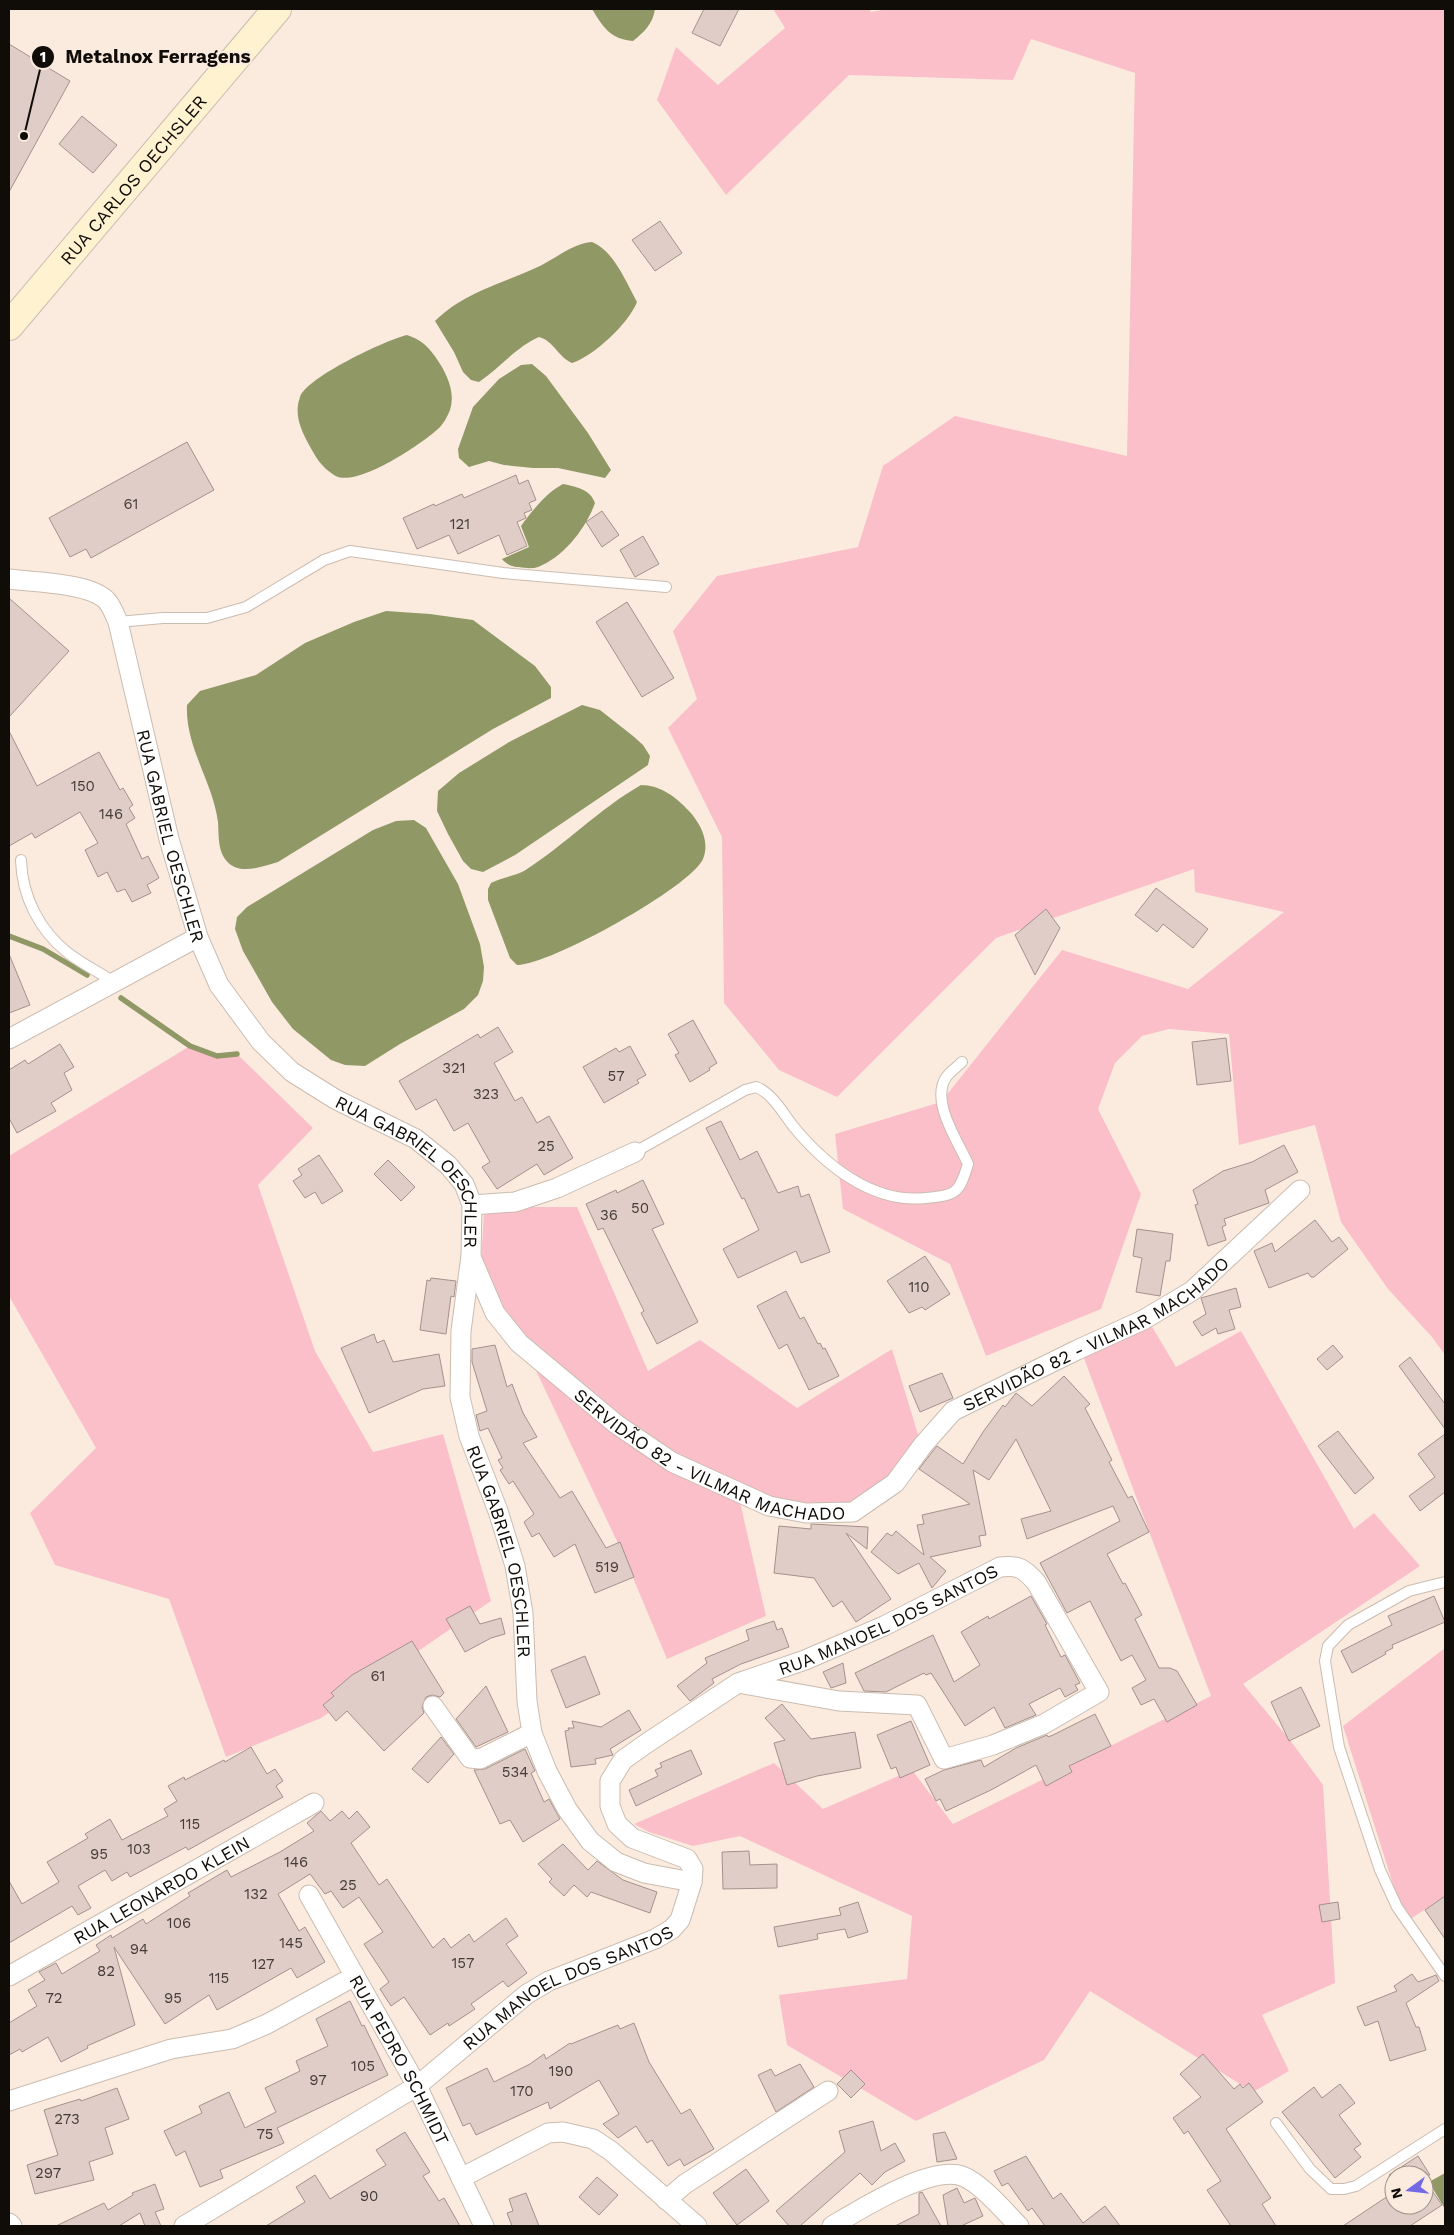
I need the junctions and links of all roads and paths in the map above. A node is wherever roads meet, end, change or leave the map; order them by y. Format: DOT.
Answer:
graph roads {
  1 [pos="277,9"];
  2 [pos="9,326"];
  3 [pos="9,579"];
  4 [pos="666,587"];
  5 [pos="118,622"];
  6 [pos="21,860"];
  7 [pos="198,937"];
  8 [pos="114,982"];
  9 [pos="9,1039"];
  10 [pos="962,1062"];
  11 [pos="635,1152"];
  12 [pos="1300,1190"];
  13 [pos="472,1205"];
  14 [pos="471,1256"];
  15 [pos="1445,1582"];
  16 [pos="738,1683"];
  17 [pos="433,1706"];
  18 [pos="532,1734"];
  19 [pos="314,1803"];
  20 [pos="692,1882"];
  21 [pos="309,1895"];
  22 [pos="9,1976"];
  23 [pos="355,1976"];
  24 [pos="1445,1976"];
  25 [pos="417,2086"];
  26 [pos="828,2091"];
  27 [pos="9,2102"];
  28 [pos="1276,2123"];
  29 [pos="1445,2129"];
  30 [pos="461,2178"];
  31 [pos="666,2200"];
  32 [pos="9,2223"];
  33 [pos="12,2226"];
  34 [pos="184,2226"];
  35 [pos="484,2226"];
  36 [pos="697,2226"];
  37 [pos="832,2226"];
  38 [pos="1019,2226"];
  1 -- 2 [label="main road, RUA CARLOS OECHSLER"];
  3 -- 5 [label="street, RUA GABRIEL OESCHLER"];
  4 -- 5 [label="lane"];
  5 -- 7 [label="street, RUA GABRIEL OESCHLER"];
  6 -- 8 [label="lane"];
  7 -- 8 [label="street"];
  7 -- 13 [label="street, RUA GABRIEL OESCHLER"];
  8 -- 9 [label="street"];
  10 -- 11 [label="lane"];
  11 -- 13 [label="street"];
  12 -- 14 [label="street, SERVIDÃO 82 - VILMAR MACHADO"];
  13 -- 14 [label="street, RUA GABRIEL OESCHLER"];
  14 -- 18 [label="street, RUA GABRIEL OESCHLER"];
  15 -- 24 [label="lane"];
  16 -- 16 [label="street, RUA MANOEL DOS SANTOS"];
  16 -- 20 [label="street, RUA MANOEL DOS SANTOS"];
  17 -- 18 [label="street"];
  18 -- 20 [label="street, RUA GABRIEL OESCHLER"];
  19 -- 22 [label="street, RUA LEONARDO KLEIN"];
  20 -- 25 [label="street, RUA MANOEL DOS SANTOS"];
  21 -- 23 [label="street, RUA PEDRO SCHMIDT"];
  23 -- 25 [label="street, RUA PEDRO SCHMIDT"];
  23 -- 27 [label="street"];
  25 -- 30 [label="street, RUA PEDRO SCHMIDT"];
  25 -- 34 [label="street, RUA MANOEL DOS SANTOS"];
  26 -- 31 [label="street"];
  28 -- 29 [label="lane"];
  30 -- 31 [label="street"];
  30 -- 35 [label="street, RUA PEDRO SCHMIDT"];
  31 -- 36 [label="street"];
  32 -- 33 [label="street"];
  37 -- 38 [label="street"];
}
